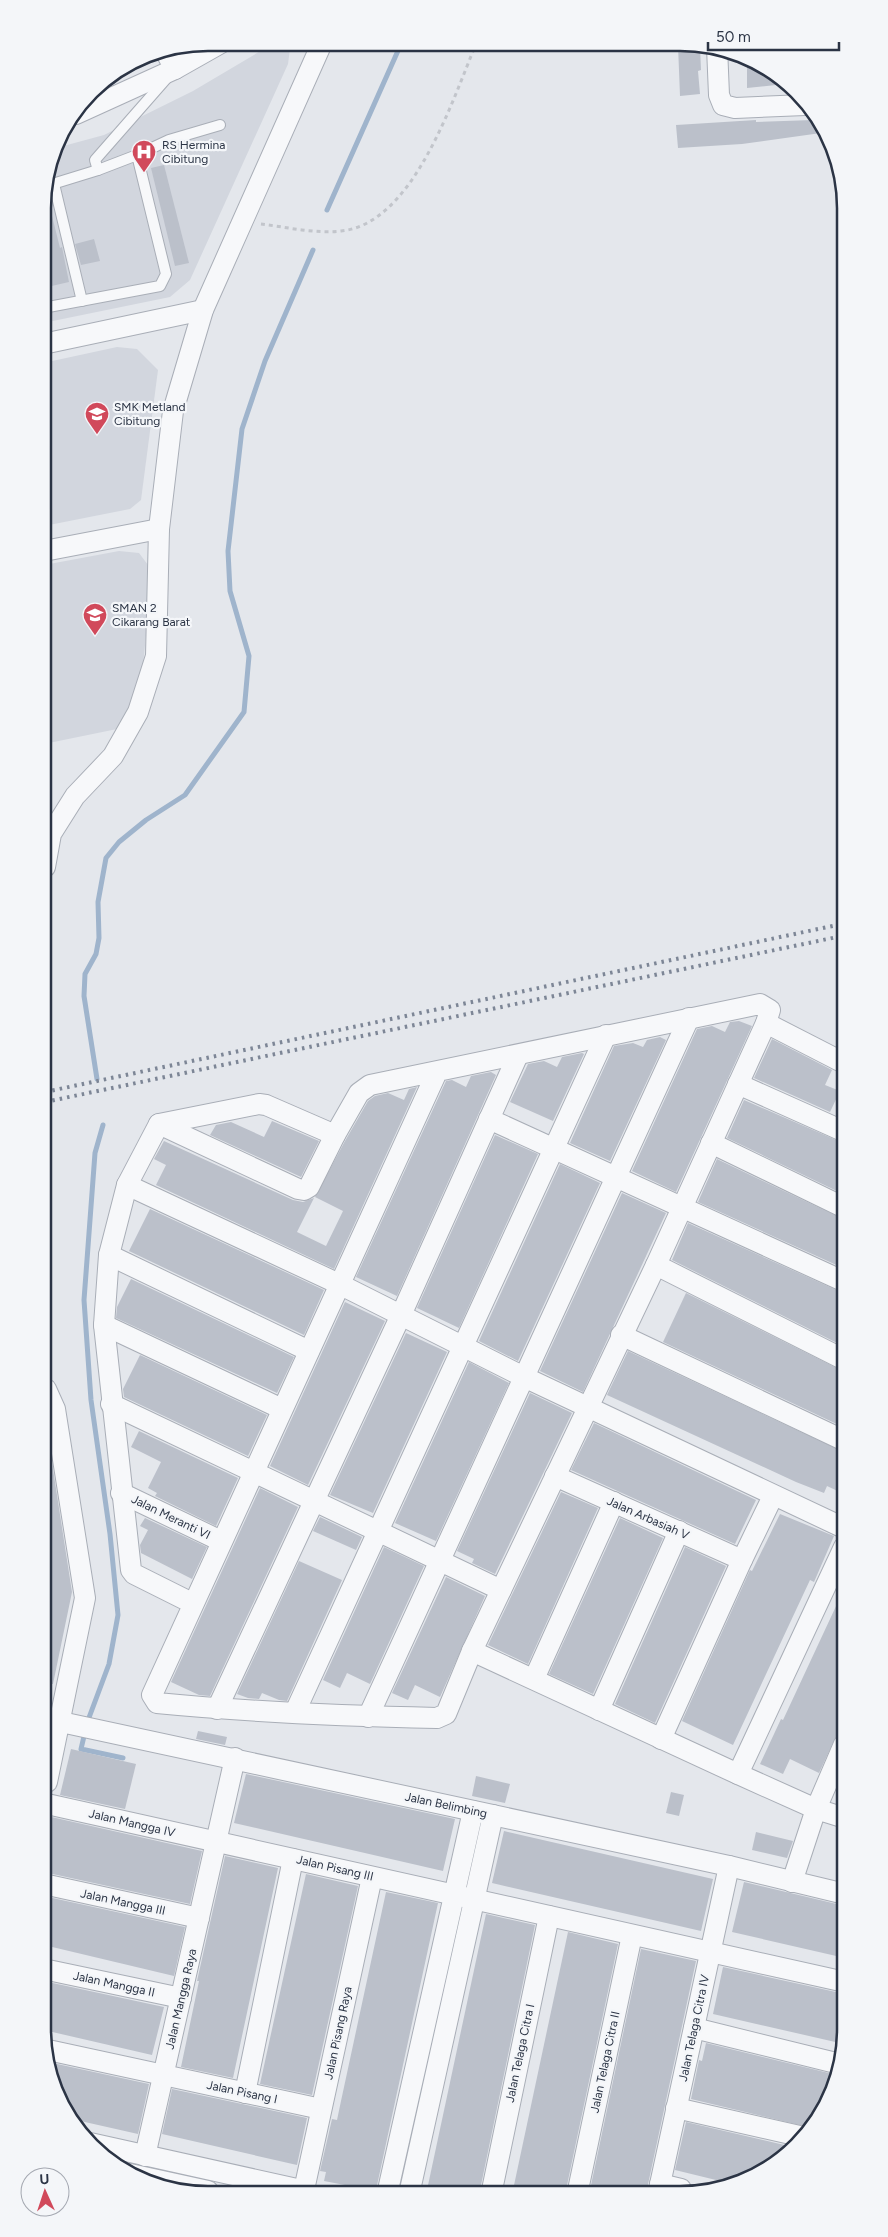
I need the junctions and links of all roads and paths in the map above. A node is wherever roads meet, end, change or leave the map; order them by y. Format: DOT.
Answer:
graph roads {
  1 [pos="206,51"];
  2 [pos="319,51"];
  3 [pos="473,51"];
  4 [pos="717,56"];
  5 [pos="168,57"];
  6 [pos="175,68"];
  7 [pos="798,105"];
  8 [pos="88,109"];
  9 [pos="220,125"];
  10 [pos="137,155"];
  11 [pos="98,170"];
  12 [pos="54,184"];
  13 [pos="52,194"];
  14 [pos="244,222"];
  15 [pos="82,301"];
  16 [pos="52,306"];
  17 [pos="203,310"];
  18 [pos="52,342"];
  19 [pos="159,529"];
  20 [pos="52,550"];
  21 [pos="52,833"];
  22 [pos="689,1018"];
  23 [pos="766,1023"];
  24 [pos="606,1035"];
  25 [pos="518,1055"];
  26 [pos="837,1059"];
  27 [pos="437,1072"];
  28 [pos="738,1084"];
  29 [pos="489,1119"];
  30 [pos="159,1124"];
  31 [pos="836,1128"];
  32 [pos="335,1135"];
  33 [pos="711,1144"];
  34 [pos="554,1149"];
  35 [pos="616,1177"];
  36 [pos="127,1185"];
  37 [pos="836,1204"];
  38 [pos="681,1206"];
  39 [pos="109,1255"];
  40 [pos="656,1265"];
  41 [pos="836,1279"];
  42 [pos="339,1284"];
  43 [pos="401,1315"];
  44 [pos="104,1325"];
  45 [pos="621,1335"];
  46 [pos="463,1347"];
  47 [pos="310,1351"];
  48 [pos="836,1356"];
  49 [pos="524,1377"];
  50 [pos="51,1401"];
  51 [pos="111,1404"];
  52 [pos="588,1406"];
  53 [pos="282,1409"];
  54 [pos="836,1436"];
  55 [pos="254,1470"];
  56 [pos="555,1476"];
  57 [pos="121,1493"];
  58 [pos="773,1496"];
  59 [pos="313,1499"];
  60 [pos="614,1502"];
  61 [pos="836,1525"];
  62 [pos="378,1531"];
  63 [pos="679,1532"];
  64 [pos="221,1541"];
  65 [pos="439,1560"];
  66 [pos="742,1560"];
  67 [pos="836,1565"];
  68 [pos="501,1590"];
  69 [pos="192,1603"];
  70 [pos="472,1651"];
  71 [pos="534,1679"];
  72 [pos="217,1709"];
  73 [pos="599,1710"];
  74 [pos="295,1712"];
  75 [pos="368,1716"];
  76 [pos="54,1720"];
  77 [pos="661,1739"];
  78 [pos="51,1745"];
  79 [pos="235,1758"];
  80 [pos="836,1762"];
  81 [pos="738,1774"];
  82 [pos="51,1805"];
  83 [pos="816,1809"];
  84 [pos="473,1811"];
  85 [pos="493,1815"];
  86 [pos="836,1815"];
  87 [pos="216,1842"];
  88 [pos="293,1859"];
  89 [pos="729,1866"];
  90 [pos="372,1877"];
  91 [pos="792,1882"];
  92 [pos="51,1887"];
  93 [pos="836,1892"];
  94 [pos="454,1895"];
  95 [pos="475,1900"];
  96 [pos="549,1916"];
  97 [pos="199,1918"];
  98 [pos="632,1935"];
  99 [pos="710,1952"];
  100 [pos="51,1971"];
  101 [pos="836,1980"];
  102 [pos="181,1998"];
  103 [pos="694,2028"];
  104 [pos="53,2051"];
  105 [pos="833,2062"];
  106 [pos="163,2075"];
  107 [pos="245,2093"];
  108 [pos="676,2108"];
  109 [pos="321,2109"];
  110 [pos="795,2135"];
  111 [pos="106,2148"];
  112 [pos="145,2156"];
  113 [pos="286,2186"];
  114 [pos="306,2186"];
  115 [pos="389,2186"];
  116 [pos="411,2186"];
  117 [pos="493,2186"];
  118 [pos="579,2186"];
  119 [pos="659,2186"];
  1 -- 6 [label="street"];
  2 -- 14 [label="street"];
  3 -- 14 [label="path"];
  4 -- 7 [label="street"];
  5 -- 6 [label="street"];
  6 -- 8 [label="street"];
  6 -- 11 [label="lane"];
  9 -- 10 [label="lane"];
  10 -- 11 [label="lane"];
  10 -- 15 [label="lane"];
  11 -- 12 [label="lane"];
  13 -- 15 [label="lane"];
  14 -- 17 [label="street"];
  15 -- 16 [label="lane"];
  17 -- 18 [label="street"];
  17 -- 19 [label="street"];
  19 -- 20 [label="street"];
  19 -- 21 [label="street"];
  22 -- 23 [label="street"];
  22 -- 24 [label="street"];
  22 -- 35 [label="street"];
  23 -- 26 [label="street"];
  23 -- 28 [label="street"];
  24 -- 25 [label="street"];
  24 -- 34 [label="street"];
  25 -- 27 [label="street"];
  25 -- 29 [label="street"];
  27 -- 32 [label="street"];
  27 -- 42 [label="street"];
  28 -- 31 [label="street"];
  28 -- 33 [label="street"];
  29 -- 34 [label="street"];
  29 -- 43 [label="street"];
  30 -- 32 [label="street"];
  30 -- 32 [label="street"];
  30 -- 36 [label="street"];
  33 -- 37 [label="street"];
  33 -- 38 [label="street"];
  34 -- 35 [label="street"];
  34 -- 46 [label="street"];
  35 -- 38 [label="street"];
  35 -- 49 [label="street"];
  36 -- 39 [label="street"];
  36 -- 42 [label="street"];
  38 -- 40 [label="street"];
  38 -- 41 [label="street"];
  39 -- 44 [label="street"];
  39 -- 47 [label="street"];
  40 -- 45 [label="street"];
  40 -- 48 [label="street"];
  42 -- 43 [label="street"];
  42 -- 47 [label="street"];
  43 -- 46 [label="street"];
  43 -- 59 [label="street"];
  44 -- 51 [label="street"];
  44 -- 53 [label="street"];
  45 -- 52 [label="street"];
  45 -- 54 [label="street"];
  46 -- 49 [label="street"];
  46 -- 62 [label="street"];
  47 -- 53 [label="street"];
  49 -- 52 [label="street"];
  49 -- 65 [label="street"];
  50 -- 76 [label="street"];
  51 -- 55 [label="street"];
  51 -- 57 [label="street"];
  52 -- 56 [label="street"];
  52 -- 58 [label="street"];
  53 -- 55 [label="street"];
  55 -- 59 [label="street"];
  55 -- 64 [label="street"];
  56 -- 60 [label="street, Jalan Arbasiah V"];
  56 -- 68 [label="street"];
  57 -- 64 [label="street, Jalan Meranti VI"];
  57 -- 69 [label="street"];
  58 -- 61 [label="street"];
  58 -- 66 [label="street"];
  59 -- 62 [label="street"];
  59 -- 72 [label="street"];
  60 -- 63 [label="street, Jalan Arbasiah V"];
  60 -- 71 [label="street"];
  62 -- 65 [label="street"];
  62 -- 74 [label="street"];
  63 -- 66 [label="street, Jalan Arbasiah V"];
  63 -- 73 [label="street"];
  64 -- 69 [label="street"];
  65 -- 68 [label="street"];
  65 -- 75 [label="street"];
  66 -- 77 [label="street"];
  67 -- 81 [label="street"];
  68 -- 70 [label="street"];
  69 -- 72 [label="street"];
  70 -- 71 [label="street"];
  70 -- 75 [label="street"];
  71 -- 73 [label="street"];
  72 -- 74 [label="street"];
  73 -- 77 [label="street"];
  74 -- 75 [label="street"];
  76 -- 78 [label="street"];
  76 -- 79 [label="street, Jalan Belimbing"];
  77 -- 81 [label="street"];
  79 -- 84 [label="street, Jalan Belimbing"];
  79 -- 87 [label="street, Jalan Mangga Raya"];
  80 -- 83 [label="street"];
  81 -- 83 [label="street"];
  82 -- 87 [label="street, Jalan Mangga IV"];
  83 -- 86 [label="street"];
  83 -- 91 [label="street"];
  84 -- 85 [label="street, Jalan Belimbing"];
  84 -- 94 [label="street"];
  85 -- 89 [label="street, Jalan Belimbing"];
  85 -- 95 [label="street"];
  87 -- 88 [label="street, Jalan Pisang III"];
  87 -- 97 [label="street, Jalan Mangga Raya"];
  88 -- 90 [label="street, Jalan Pisang III"];
  88 -- 107 [label="street"];
  89 -- 91 [label="street, Jalan Belimbing"];
  89 -- 99 [label="street, Jalan Telaga Citra IV"];
  90 -- 94 [label="street, Jalan Pisang III"];
  90 -- 109 [label="street, Jalan Pisang Raya"];
  91 -- 93 [label="street, Jalan Belimbing"];
  92 -- 97 [label="street, Jalan Mangga III"];
  94 -- 95 [label="street, Jalan Pisang III"];
  94 -- 115 [label="street"];
  95 -- 96 [label="street, Jalan Pisang III"];
  95 -- 116 [label="street"];
  96 -- 98 [label="street, Jalan Pisang III"];
  96 -- 117 [label="street, Jalan Telaga Citra I"];
  97 -- 102 [label="street, Jalan Mangga Raya"];
  98 -- 99 [label="street, Jalan Pisang III"];
  98 -- 118 [label="street, Jalan Telaga Citra II"];
  99 -- 101 [label="street, Jalan Pisang III"];
  99 -- 103 [label="street, Jalan Telaga Citra IV"];
  100 -- 102 [label="street, Jalan Mangga II"];
  102 -- 106 [label="street, Jalan Mangga Raya"];
  103 -- 105 [label="street"];
  103 -- 108 [label="street, Jalan Telaga Citra IV"];
  104 -- 106 [label="street, Jalan Pisang I"];
  106 -- 107 [label="street, Jalan Pisang I"];
  106 -- 112 [label="street, Jalan Mangga Raya"];
  107 -- 109 [label="street, Jalan Pisang I"];
  108 -- 110 [label="street"];
  108 -- 119 [label="street, Jalan Telaga Citra IV"];
  109 -- 114 [label="street, Jalan Pisang Raya"];
  111 -- 112 [label="street"];
  112 -- 113 [label="street"];
}
